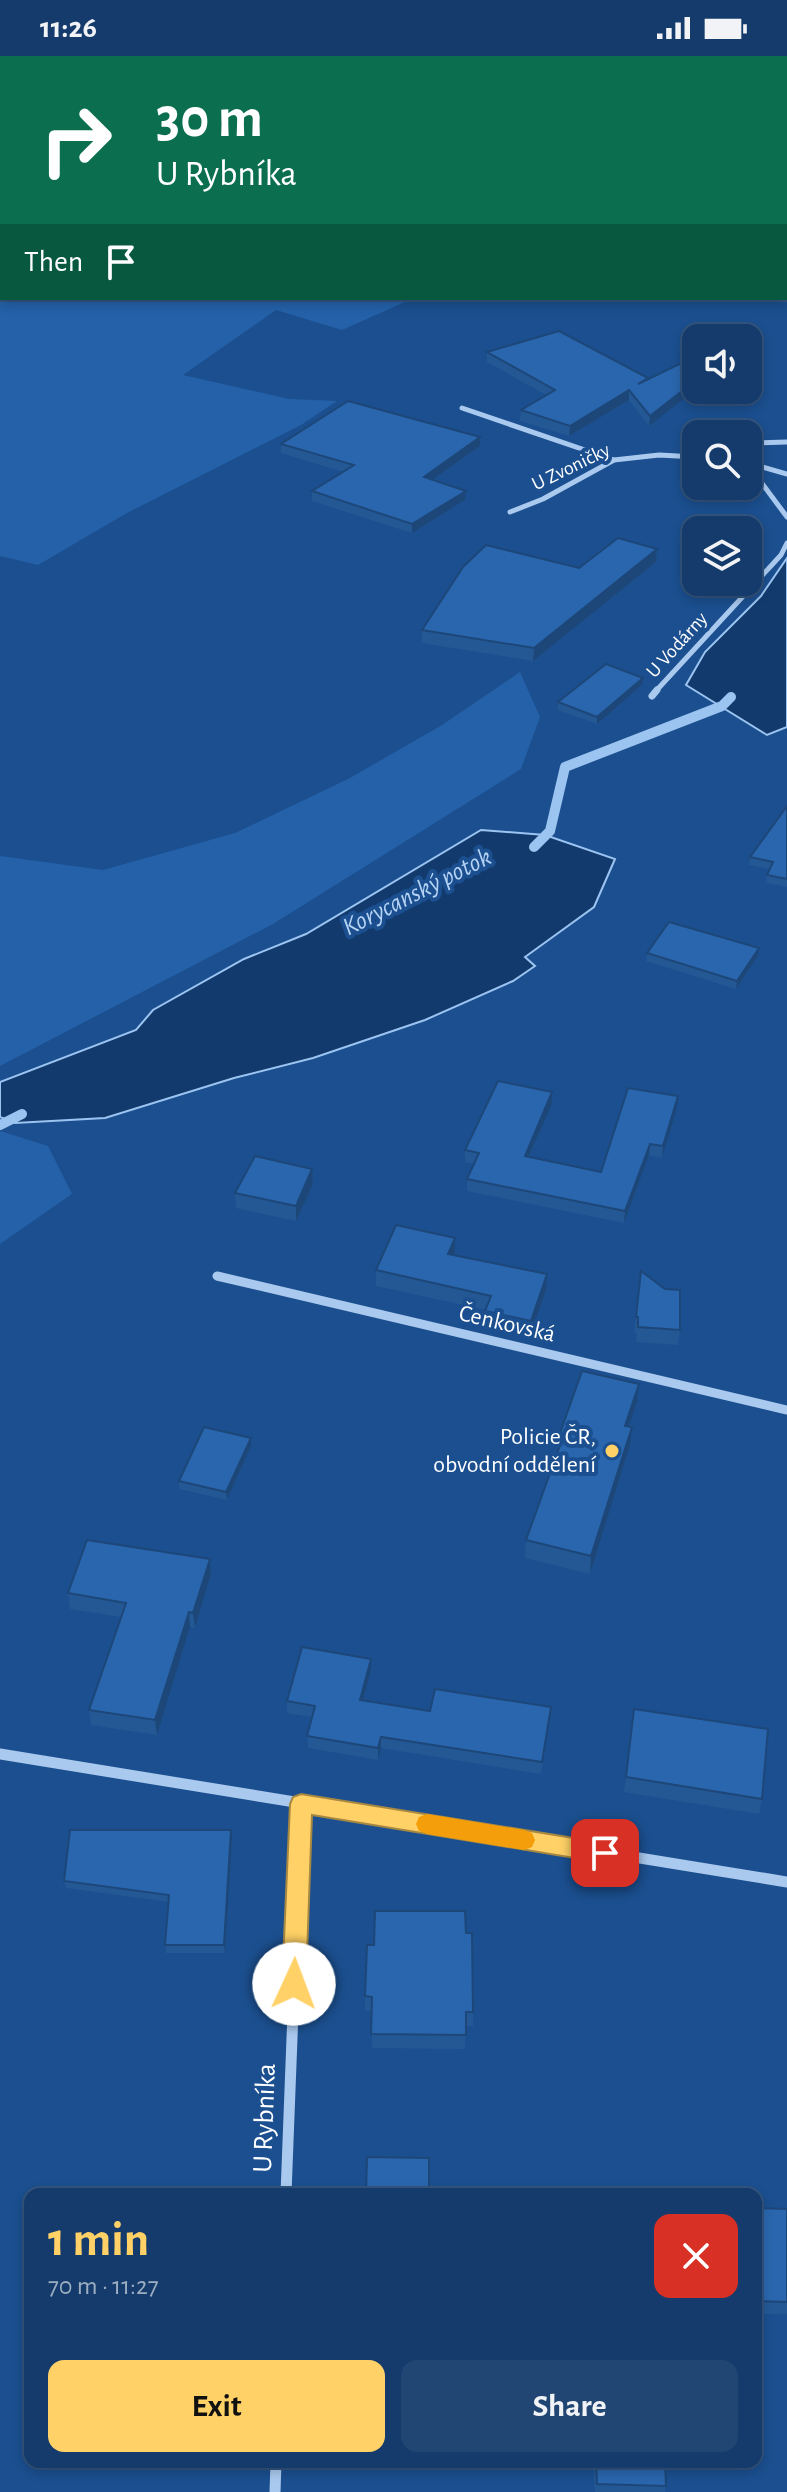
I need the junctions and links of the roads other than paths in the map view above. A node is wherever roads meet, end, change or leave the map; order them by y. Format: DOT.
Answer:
graph roads {
  1 [pos="462,408"];
  2 [pos="787,442"];
  3 [pos="762,443"];
  4 [pos="682,456"];
  5 [pos="614,460"];
  6 [pos="762,467"];
  7 [pos="787,474"];
  8 [pos="762,483"];
  9 [pos="510,512"];
  10 [pos="787,517"];
  11 [pos="787,543"];
  12 [pos="652,696"];
  13 [pos="217,1276"];
  14 [pos="787,1410"];
  15 [pos="0,1754"];
  16 [pos="301,1804"];
  17 [pos="787,1882"];
  18 [pos="286,2188"];
  19 [pos="276,2468"];
  20 [pos="275,2492"];
  1 -- 5 [label="street"];
  2 -- 3 [label="street"];
  4 -- 5 [label="street, U Zvoničky"];
  5 -- 9 [label="street, U Zvoničky"];
  6 -- 7 [label="street"];
  8 -- 10 [label="street"];
  11 -- 12 [label="street, U Vodárny"];
  13 -- 14 [label="street, Čenkovská"];
  15 -- 16 [label="street"];
  16 -- 17 [label="street"];
  16 -- 18 [label="street, U Rybníka"];
  19 -- 20 [label="street"];
}
